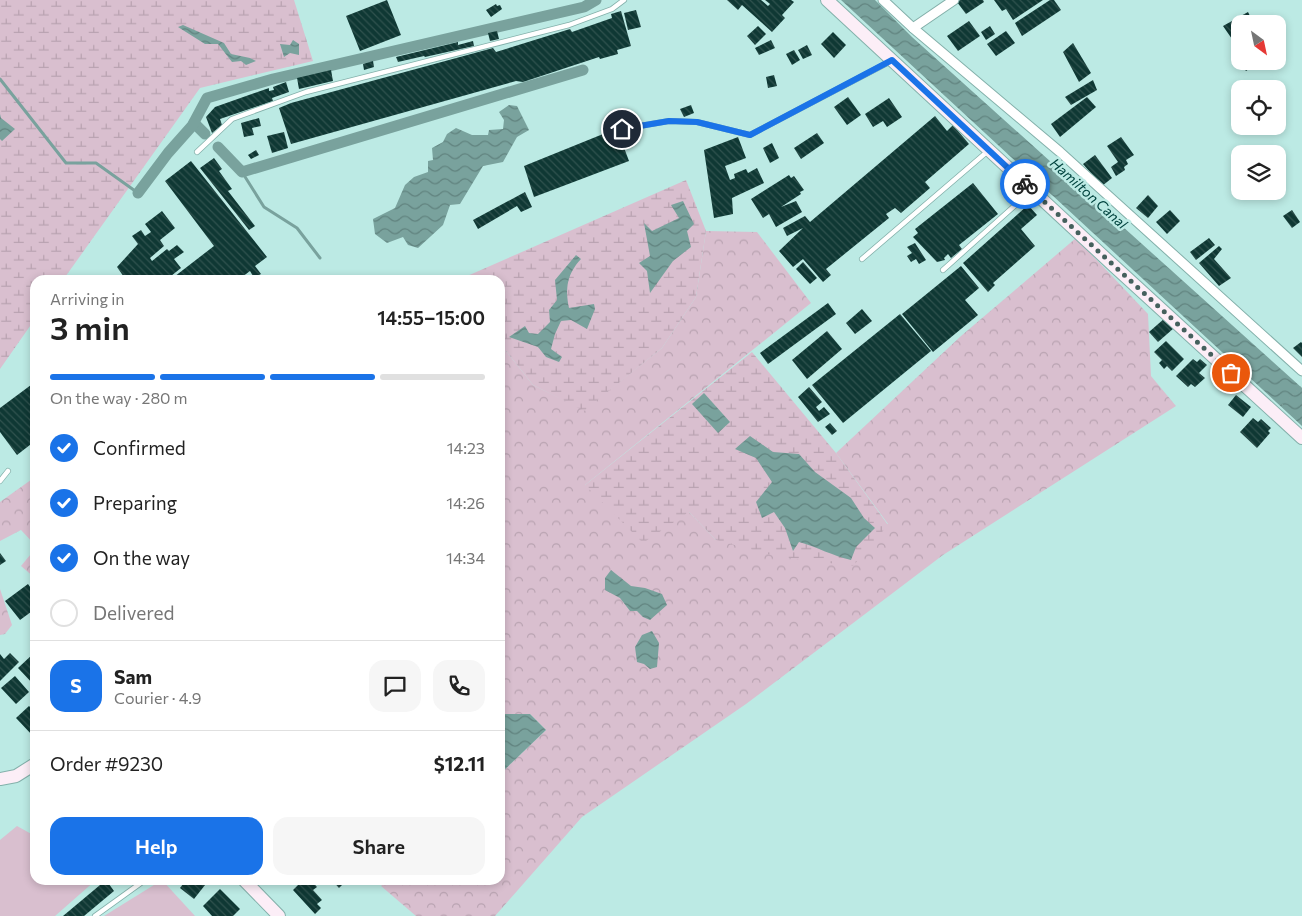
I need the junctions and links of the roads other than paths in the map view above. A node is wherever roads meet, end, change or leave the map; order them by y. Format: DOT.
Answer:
graph roads {
  1 [pos="624,0"];
  2 [pos="827,0"];
  3 [pos="883,0"];
  4 [pos="954,0"];
  5 [pos="913,28"];
  6 [pos="892,60"];
  7 [pos="622,129"];
  8 [pos="989,150"];
  9 [pos="197,152"];
  10 [pos="1032,191"];
  11 [pos="862,259"];
  12 [pos="943,270"];
  13 [pos="1302,371"];
  14 [pos="1302,438"];
  15 [pos="8,471"];
  16 [pos="0,481"];
  17 [pos="30,767"];
  18 [pos="1,780"];
  19 [pos="138,885"];
  20 [pos="249,885"];
  21 [pos="95,916"];
  22 [pos="279,916"];
  1 -- 9 [label="lane"];
  2 -- 6 [label="main road"];
  3 -- 5 [label="street"];
  4 -- 5 [label="street"];
  5 -- 13 [label="street"];
  6 -- 7 [label="lane"];
  6 -- 8 [label="main road"];
  8 -- 10 [label="main road"];
  8 -- 11 [label="lane"];
  10 -- 12 [label="lane"];
  10 -- 14 [label="main road"];
  15 -- 16 [label="lane"];
  17 -- 18 [label="main road"];
  19 -- 21 [label="lane"];
  20 -- 22 [label="main road"];
}
